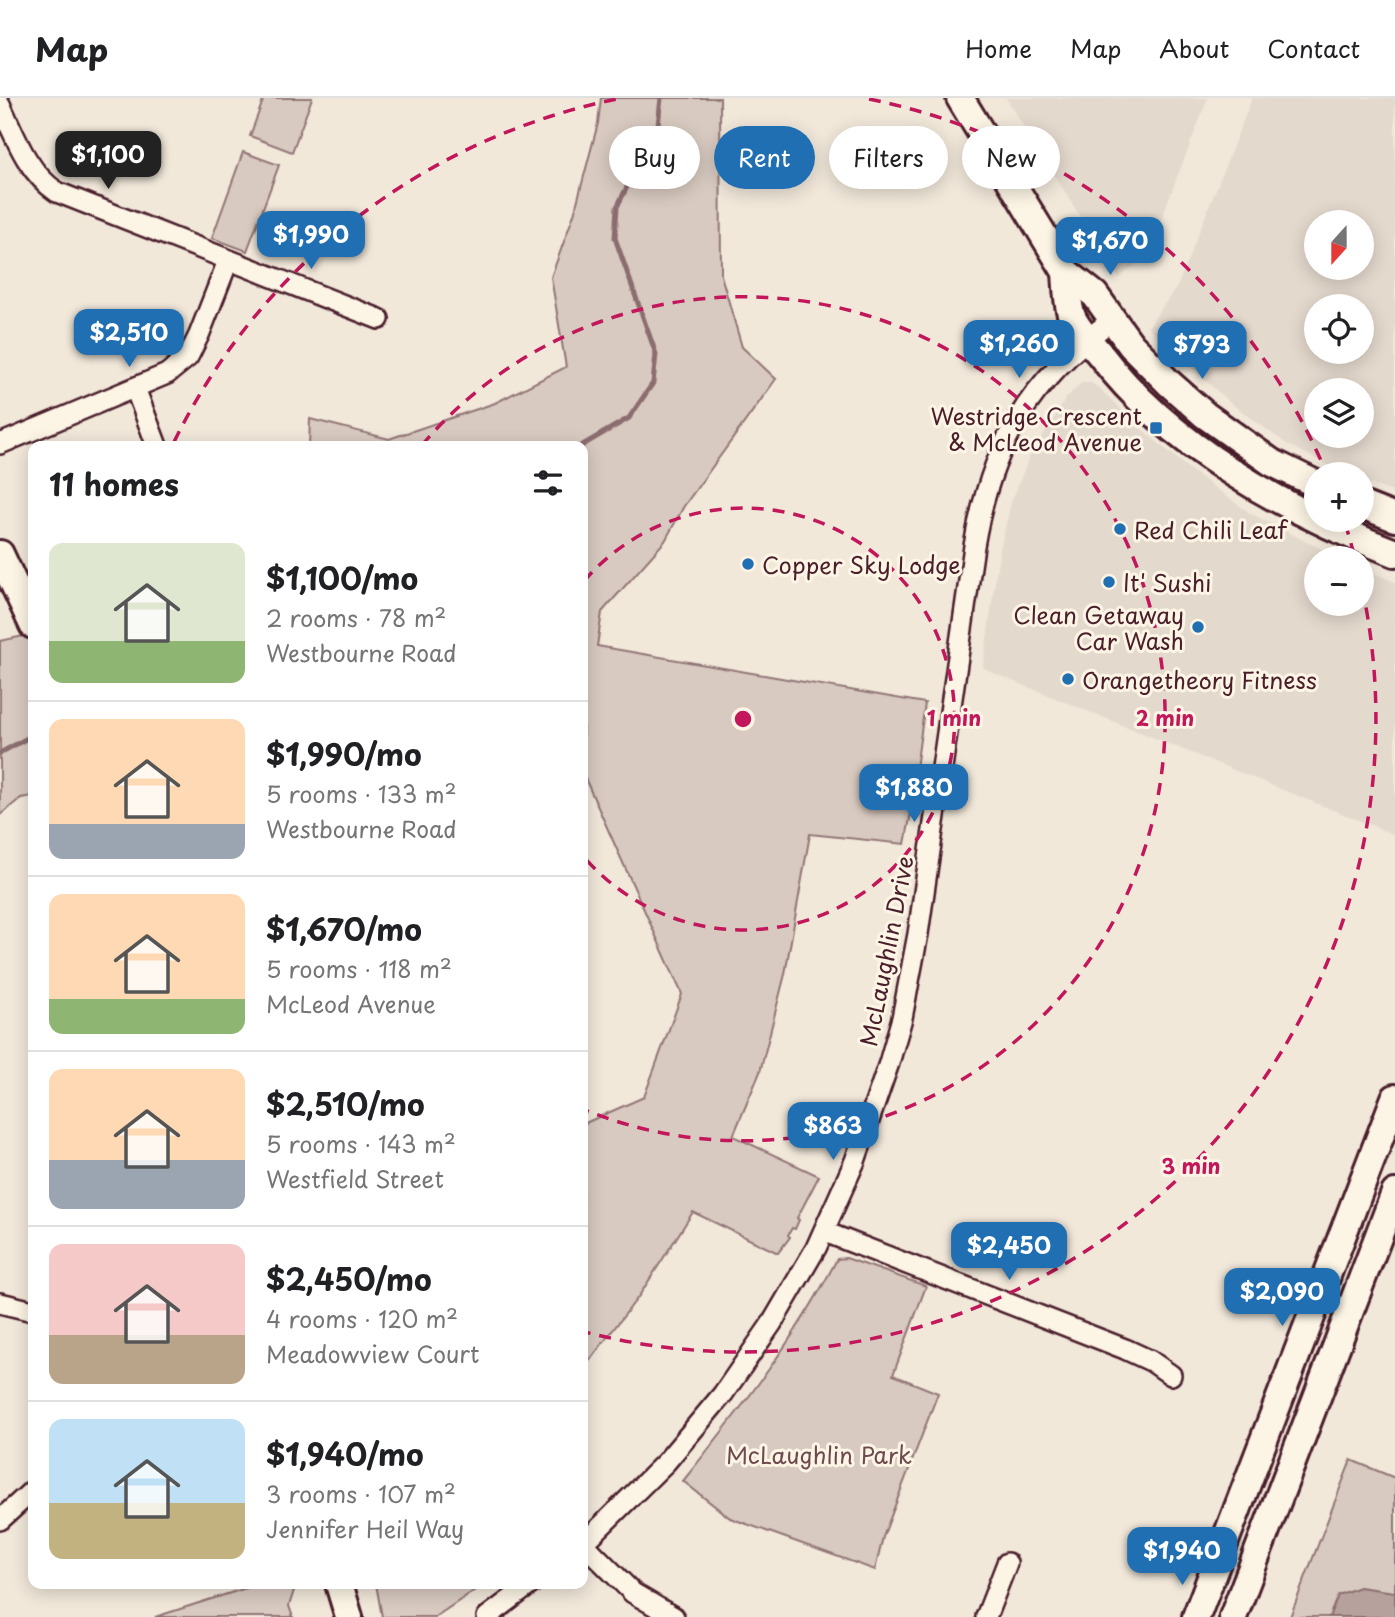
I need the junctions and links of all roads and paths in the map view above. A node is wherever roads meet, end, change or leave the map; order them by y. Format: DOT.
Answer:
graph roads {
  1 [pos="960,98"];
  2 [pos="0,104"];
  3 [pos="228,261"];
  4 [pos="1066,272"];
  5 [pos="379,319"];
  6 [pos="1112,320"];
  7 [pos="1087,338"];
  8 [pos="135,388"];
  9 [pos="156,441"];
  10 [pos="0,444"];
  11 [pos="1304,479"];
  12 [pos="1374,510"];
  13 [pos="1395,518"];
  14 [pos="1395,553"];
  15 [pos="0,554"];
  16 [pos="28,614"];
  17 [pos="1395,1098"];
  18 [pos="1395,1193"];
  19 [pos="825,1232"];
  20 [pos="0,1303"];
  21 [pos="28,1310"];
  22 [pos="1171,1375"];
  23 [pos="28,1495"];
  24 [pos="0,1520"];
  25 [pos="588,1539"];
  26 [pos="588,1549"];
  27 [pos="1007,1563"];
  28 [pos="341,1589"];
  29 [pos="524,1589"];
  30 [pos="349,1617"];
  31 [pos="487,1617"];
  32 [pos="674,1617"];
  33 [pos="986,1617"];
  34 [pos="1196,1617"];
  35 [pos="1233,1617"];
  1 -- 4 [label="street"];
  2 -- 3 [label="street"];
  3 -- 5 [label="street"];
  3 -- 8 [label="street"];
  4 -- 6 [label="street"];
  4 -- 7 [label="street"];
  6 -- 7 [label="street, McLaughlin Drive"];
  6 -- 11 [label="street"];
  7 -- 14 [label="street"];
  7 -- 19 [label="street, McLaughlin Drive"];
  8 -- 9 [label="street"];
  8 -- 10 [label="street"];
  12 -- 13 [label="street"];
  15 -- 16 [label="street"];
  17 -- 34 [label="street"];
  18 -- 35 [label="street"];
  19 -- 22 [label="street"];
  19 -- 25 [label="street, McLaughlin Drive"];
  20 -- 21 [label="street"];
  23 -- 24 [label="street"];
  26 -- 32 [label="street"];
  27 -- 33 [label="street"];
  28 -- 30 [label="street"];
  29 -- 31 [label="street"];
}
